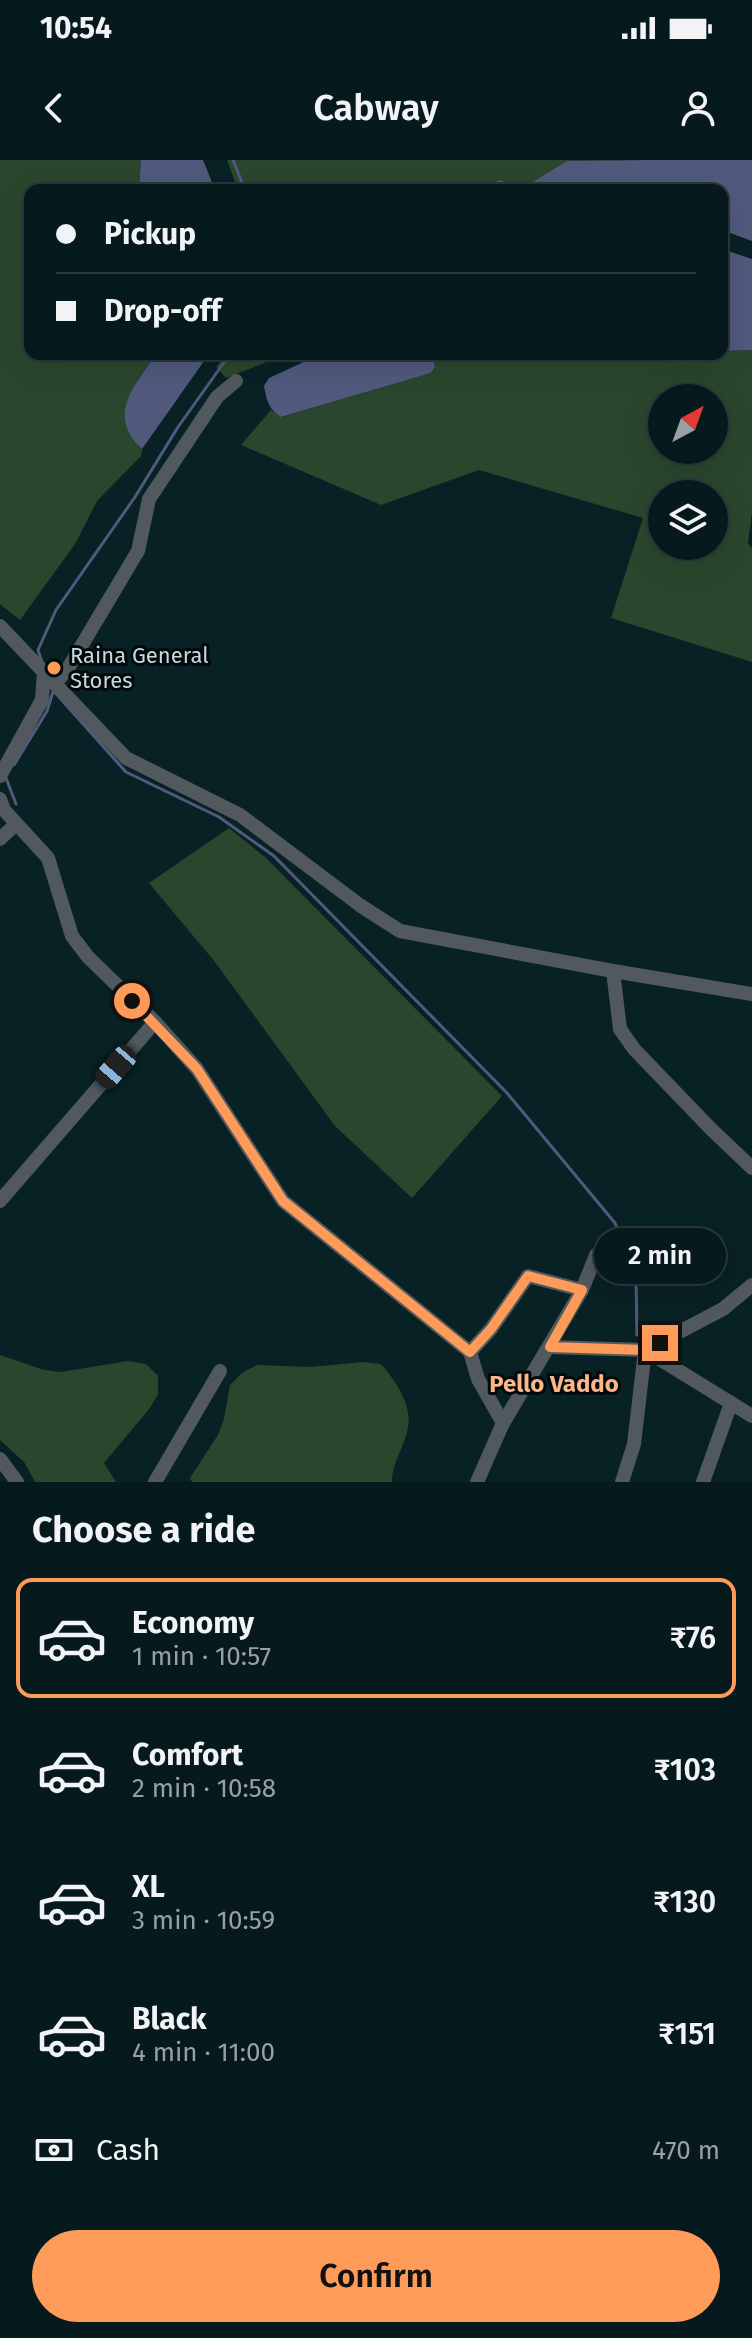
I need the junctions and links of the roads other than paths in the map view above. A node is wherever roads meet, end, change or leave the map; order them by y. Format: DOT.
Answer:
graph roads {
  1 [pos="236,381"];
  2 [pos="0,626"];
  3 [pos="49,677"];
  4 [pos="0,776"];
  5 [pos="0,799"];
  6 [pos="16,824"];
  7 [pos="0,839"];
  8 [pos="613,971"];
  9 [pos="752,994"];
  10 [pos="155,1022"];
  11 [pos="752,1168"];
  12 [pos="0,1201"];
  13 [pos="596,1255"];
  14 [pos="752,1285"];
  15 [pos="582,1290"];
  16 [pos="550,1347"];
  17 [pos="645,1350"];
  18 [pos="470,1352"];
  19 [pos="220,1371"];
  20 [pos="731,1403"];
  21 [pos="752,1416"];
  22 [pos="502,1425"];
  23 [pos="0,1459"];
  24 [pos="17,1482"];
  25 [pos="155,1482"];
  26 [pos="477,1482"];
  27 [pos="622,1482"];
  28 [pos="703,1482"];
  1 -- 3 [label="street"];
  2 -- 3 [label="street"];
  3 -- 4 [label="street"];
  3 -- 8 [label="street"];
  5 -- 6 [label="street"];
  6 -- 7 [label="street"];
  6 -- 10 [label="street"];
  8 -- 9 [label="street"];
  8 -- 11 [label="street"];
  10 -- 12 [label="street"];
  10 -- 18 [label="street"];
  13 -- 15 [label="street"];
  14 -- 17 [label="street"];
  15 -- 16 [label="street"];
  15 -- 18 [label="street"];
  16 -- 17 [label="street"];
  16 -- 22 [label="street"];
  17 -- 20 [label="street"];
  17 -- 27 [label="street"];
  18 -- 22 [label="street"];
  19 -- 25 [label="street"];
  20 -- 21 [label="street"];
  20 -- 28 [label="street"];
  22 -- 26 [label="street"];
  23 -- 24 [label="street"];
}
